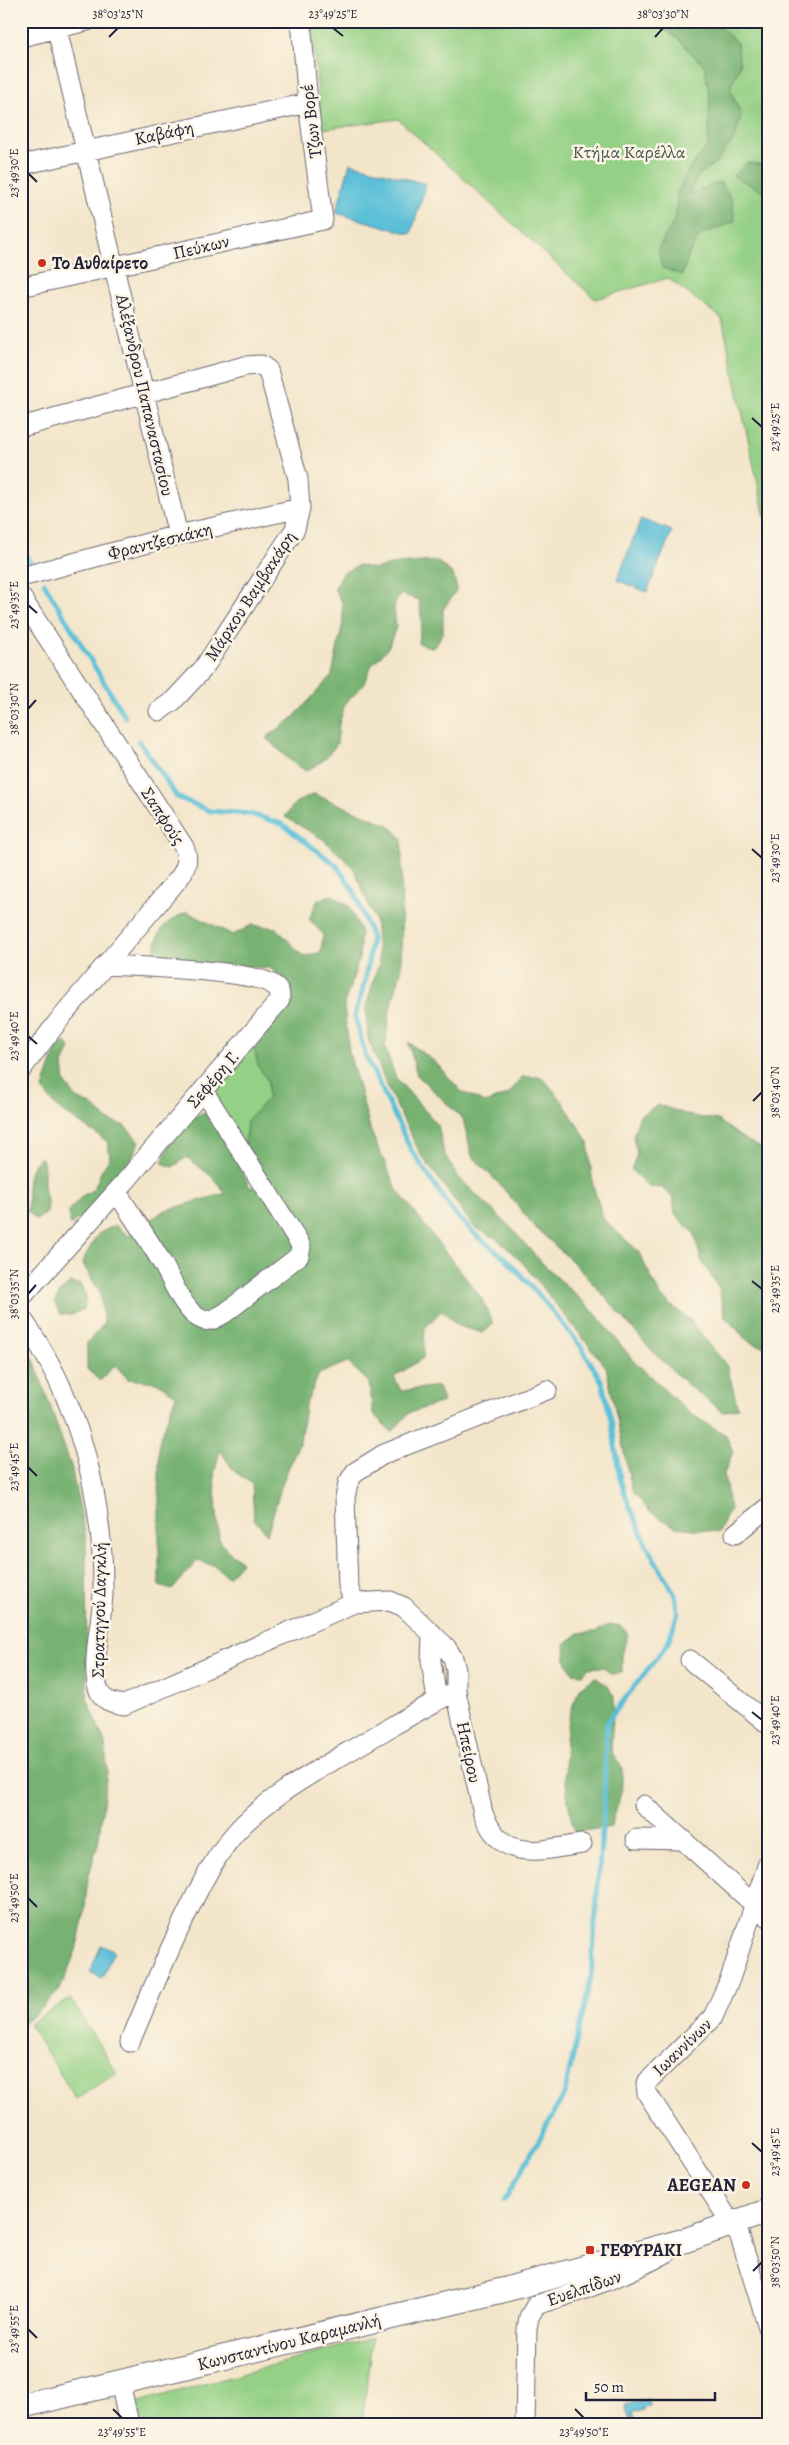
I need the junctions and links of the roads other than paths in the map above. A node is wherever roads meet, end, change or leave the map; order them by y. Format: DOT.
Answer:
graph roads {
  1 [pos="87,21"];
  2 [pos="301,21"];
  3 [pos="56,25"];
  4 [pos="21,36"];
  5 [pos="308,103"];
  6 [pos="86,150"];
  7 [pos="21,165"];
  8 [pos="323,220"];
  9 [pos="114,267"];
  10 [pos="21,287"];
  11 [pos="144,393"];
  12 [pos="21,427"];
  13 [pos="300,508"];
  14 [pos="178,535"];
  15 [pos="21,577"];
  16 [pos="21,598"];
  17 [pos="159,711"];
  18 [pos="105,965"];
  19 [pos="21,1070"];
  20 [pos="203,1090"];
  21 [pos="117,1192"];
  22 [pos="21,1298"];
  23 [pos="21,1317"];
  24 [pos="547,1390"];
  25 [pos="768,1507"];
  26 [pos="735,1534"];
  27 [pos="390,1601"];
  28 [pos="354,1603"];
  29 [pos="432,1633"];
  30 [pos="690,1660"];
  31 [pos="456,1692"];
  32 [pos="437,1700"];
  33 [pos="768,1724"];
  34 [pos="644,1805"];
  35 [pos="636,1839"];
  36 [pos="684,1840"];
  37 [pos="582,1844"];
  38 [pos="768,1864"];
  39 [pos="761,1912"];
  40 [pos="130,2042"];
  41 [pos="768,2211"];
  42 [pos="731,2226"];
  43 [pos="686,2240"];
  44 [pos="768,2327"];
  45 [pos="120,2382"];
  46 [pos="21,2406"];
  47 [pos="130,2424"];
  48 [pos="525,2424"];
  1 -- 3 [label="street"];
  2 -- 5 [label="street, Τζων Βορέ"];
  3 -- 4 [label="street"];
  3 -- 6 [label="street, Αλέξανδρου Παπαναστασίου"];
  5 -- 6 [label="street, Καβάφη"];
  5 -- 8 [label="street, Τζων Βορέ"];
  6 -- 7 [label="street, Καβάφη"];
  6 -- 9 [label="street, Αλέξανδρου Παπαναστασίου"];
  8 -- 9 [label="street, Πεύκων"];
  9 -- 10 [label="street, Πεύκων"];
  9 -- 11 [label="street, Αλέξανδρου Παπαναστασίου"];
  11 -- 12 [label="street"];
  11 -- 13 [label="street, Μάρκου Βαμβακάρη"];
  11 -- 14 [label="street, Αλέξανδρου Παπαναστασίου"];
  13 -- 14 [label="street, Φραντζεσκάκη"];
  13 -- 17 [label="street, Μάρκου Βαμβακάρη"];
  14 -- 15 [label="street, Φραντζεσκάκη"];
  16 -- 18 [label="street, Σαπφούς"];
  18 -- 19 [label="street, Σαπφούς"];
  18 -- 20 [label="street, Σεφέρη Γ."];
  20 -- 21 [label="street, Σεφέρη Γ."];
  20 -- 21 [label="street"];
  21 -- 22 [label="street, Σεφέρη Γ."];
  23 -- 28 [label="street, Στρατηγού Δαγκλή"];
  24 -- 28 [label="street"];
  25 -- 26 [label="street"];
  27 -- 28 [label="street, Στρατηγού Δαγκλή"];
  27 -- 29 [label="street, Ηπείρου"];
  29 -- 31 [label="street, Ηπείρου"];
  29 -- 32 [label="street"];
  30 -- 33 [label="street"];
  31 -- 32 [label="street"];
  31 -- 37 [label="street, Ηπείρου"];
  32 -- 40 [label="street"];
  34 -- 36 [label="street"];
  35 -- 36 [label="street"];
  36 -- 39 [label="street"];
  38 -- 39 [label="street, Ιωαννίνων"];
  39 -- 42 [label="street, Ιωαννίνων"];
  41 -- 42 [label="main road, Κωνσταντίνου Καραμανλή"];
  42 -- 43 [label="main road, Κωνσταντίνου Καραμανλή"];
  42 -- 44 [label="street, Ιωαννίνων"];
  43 -- 45 [label="main road, Κωνσταντίνου Καραμανλή"];
  43 -- 48 [label="street, Ευελπίδων"];
  45 -- 46 [label="main road, Κωνσταντίνου Καραμανλή"];
  45 -- 47 [label="street"];
}
